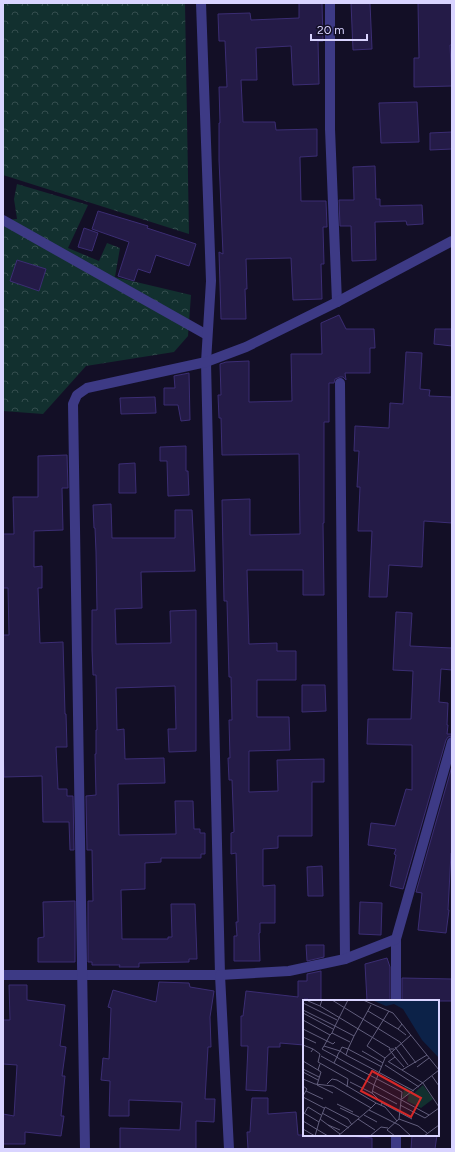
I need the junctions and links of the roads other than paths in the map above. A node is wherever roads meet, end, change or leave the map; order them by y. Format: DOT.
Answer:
graph roads {
  1 [pos="201,3"];
  2 [pos="330,3"];
  3 [pos="3,220"];
  4 [pos="452,241"];
  5 [pos="337,302"];
  6 [pos="207,335"];
  7 [pos="206,362"];
  8 [pos="340,383"];
  9 [pos="452,742"];
  10 [pos="396,939"];
  11 [pos="345,959"];
  12 [pos="3,975"];
  13 [pos="82,975"];
  14 [pos="220,975"];
  15 [pos="396,1000"];
  16 [pos="396,1136"];
  17 [pos="85,1149"];
  18 [pos="229,1149"];
  19 [pos="396,1149"];
  1 -- 6 [label="street"];
  2 -- 5 [label="street"];
  3 -- 6 [label="street"];
  4 -- 5 [label="street"];
  5 -- 7 [label="street"];
  6 -- 7 [label="street"];
  7 -- 13 [label="street"];
  7 -- 14 [label="street"];
  8 -- 11 [label="street"];
  9 -- 10 [label="street"];
  10 -- 11 [label="street"];
  10 -- 15 [label="street"];
  11 -- 14 [label="street"];
  12 -- 13 [label="street"];
  13 -- 14 [label="street"];
  13 -- 17 [label="street"];
  14 -- 18 [label="street"];
  16 -- 19 [label="street"];
}
